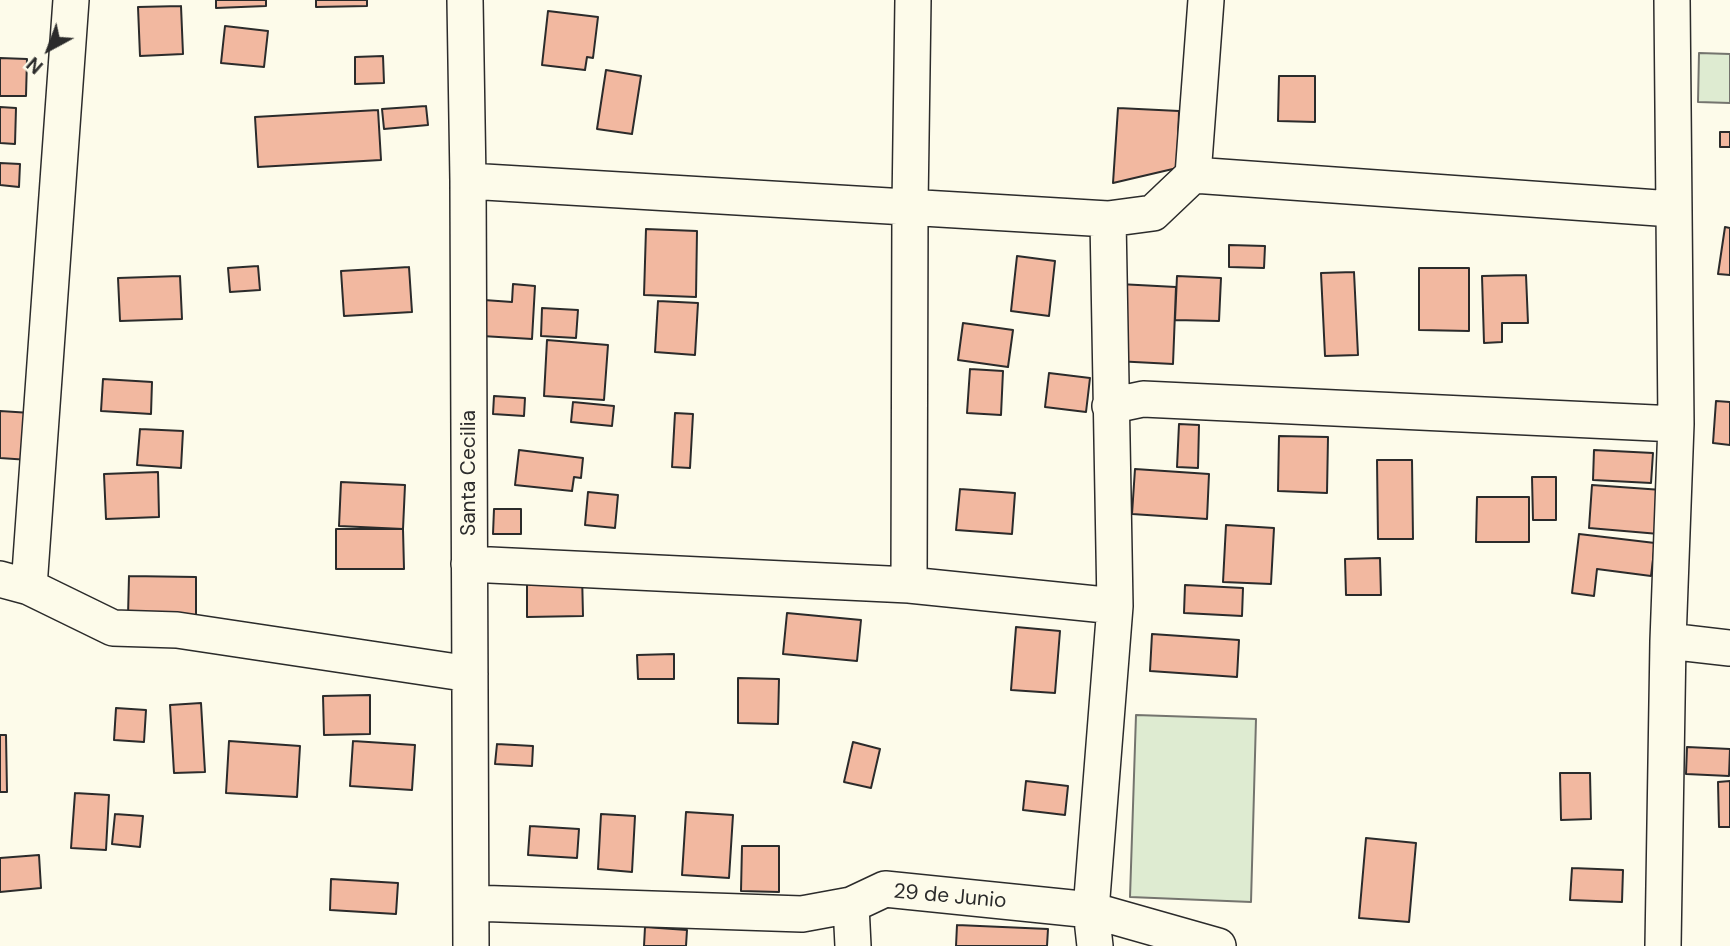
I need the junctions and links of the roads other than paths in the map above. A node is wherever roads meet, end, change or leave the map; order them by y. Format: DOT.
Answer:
graph roads {
  1 [pos="71,0"];
  2 [pos="465,0"];
  3 [pos="914,0"];
  4 [pos="1206,0"];
  5 [pos="1672,0"];
  6 [pos="1193,175"];
  7 [pos="468,181"];
  8 [pos="910,206"];
  9 [pos="1672,209"];
  10 [pos="1108,219"];
  11 [pos="1110,405"];
  12 [pos="1676,424"];
  13 [pos="469,564"];
  14 [pos="15,583"];
  15 [pos="909,585"];
  16 [pos="1115,606"];
  17 [pos="1668,641"];
  18 [pos="1730,648"];
  19 [pos="470,674"];
  20 [pos="471,902"];
  21 [pos="851,905"];
  22 [pos="1091,910"];
  23 [pos="471,946"];
  24 [pos="853,946"];
  25 [pos="1095,946"];
  26 [pos="1218,946"];
  27 [pos="1663,946"];
  1 -- 14 [label="street"];
  2 -- 7 [label="street, Santa Cecilia"];
  3 -- 8 [label="street"];
  4 -- 6 [label="street"];
  5 -- 9 [label="street"];
  6 -- 9 [label="street"];
  6 -- 10 [label="street"];
  7 -- 8 [label="street"];
  7 -- 13 [label="street, Santa Cecilia"];
  8 -- 10 [label="street"];
  8 -- 15 [label="street"];
  9 -- 12 [label="street"];
  10 -- 11 [label="street"];
  11 -- 12 [label="street"];
  11 -- 16 [label="street"];
  12 -- 17 [label="street"];
  13 -- 15 [label="street"];
  13 -- 19 [label="street, Santa Cecilia"];
  14 -- 19 [label="street"];
  15 -- 16 [label="street"];
  16 -- 22 [label="street"];
  17 -- 18 [label="street"];
  17 -- 27 [label="street"];
  19 -- 20 [label="street, Santa Cecilia"];
  20 -- 21 [label="street, 29 de Junio"];
  20 -- 23 [label="street, Santa Cecilia"];
  21 -- 22 [label="street, 29 de Junio"];
  21 -- 24 [label="street"];
  22 -- 25 [label="street"];
  22 -- 26 [label="street, 29 de Junio"];
}
